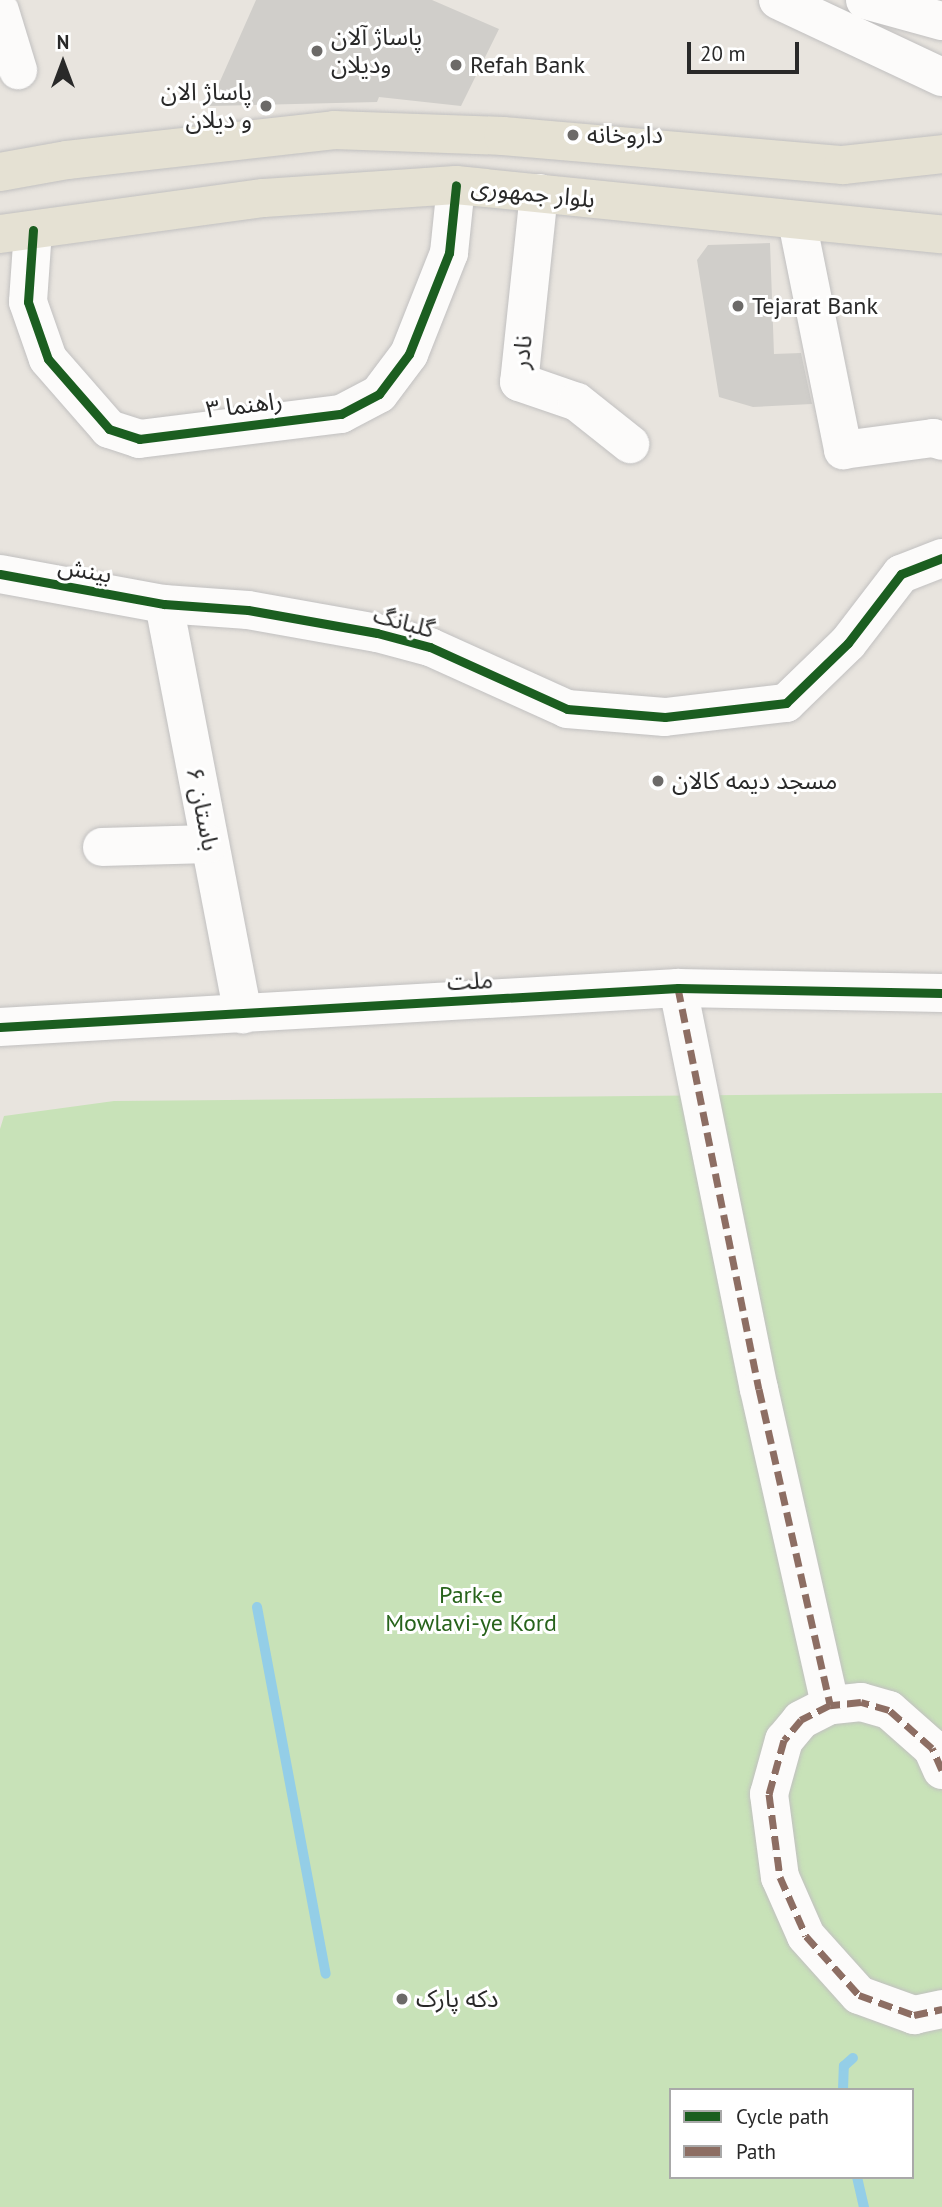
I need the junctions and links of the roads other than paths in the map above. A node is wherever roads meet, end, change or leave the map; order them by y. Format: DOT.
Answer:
graph roads {
  1 [pos="778,0"];
  2 [pos="865,0"];
  3 [pos="0,11"];
  4 [pos="942,21"];
  5 [pos="18,70"];
  6 [pos="930,73"];
  7 [pos="942,154"];
  8 [pos="0,172"];
  9 [pos="456,185"];
  10 [pos="539,193"];
  11 [pos="797,221"];
  12 [pos="16,232"];
  13 [pos="942,234"];
  14 [pos="942,441"];
  15 [pos="630,444"];
  16 [pos="942,558"];
  17 [pos="0,574"];
  18 [pos="164,604"];
  19 [pos="209,844"];
  20 [pos="102,847"];
  21 [pos="678,988"];
  22 [pos="942,993"];
  23 [pos="0,995"];
  24 [pos="243,1014"];
  25 [pos="0,1027"];
  26 [pos="830,1706"];
  27 [pos="942,1770"];
  28 [pos="941,2012"];
  1 -- 6 [label="street"];
  2 -- 4 [label="street"];
  3 -- 5 [label="street"];
  7 -- 8 [label="main road"];
  9 -- 10 [label="main road, بلوار جمهوری"];
  9 -- 12 [label="main road, بلوار جمهوری"];
  9 -- 12 [label="street, راهنما ۳"];
  10 -- 11 [label="main road, بلوار جمهوری"];
  10 -- 15 [label="street, نادر"];
  11 -- 13 [label="main road, بلوار جمهوری"];
  11 -- 14 [label="street"];
  16 -- 18 [label="street, گلبانگ"];
  17 -- 18 [label="street, بینش"];
  18 -- 19 [label="street, باستان ۶"];
  19 -- 20 [label="street"];
  19 -- 24 [label="street, باستان ۶"];
  21 -- 22 [label="street, ملت"];
  21 -- 24 [label="street, ملت"];
  21 -- 26 [label="street"];
  23 -- 25 [label="street"];
  24 -- 25 [label="street, ملت"];
  26 -- 27 [label="street"];
  26 -- 28 [label="street"];
}
